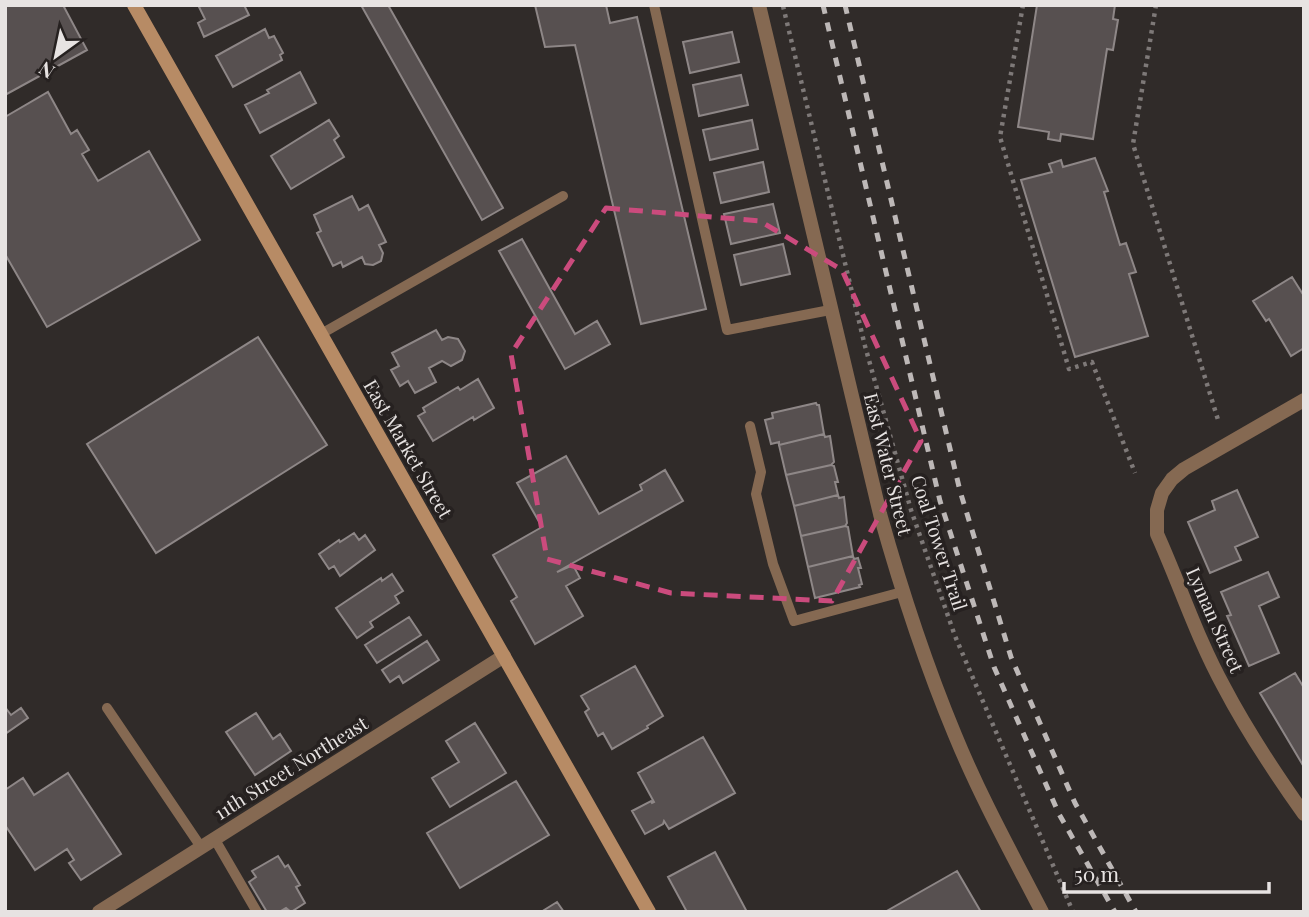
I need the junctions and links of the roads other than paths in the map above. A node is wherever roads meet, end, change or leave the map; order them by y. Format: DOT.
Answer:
graph roads {
  1 [pos="134,5"];
  2 [pos="654,5"];
  3 [pos="759,5"];
  4 [pos="563,196"];
  5 [pos="830,310"];
  6 [pos="321,334"];
  7 [pos="1304,400"];
  8 [pos="750,426"];
  9 [pos="902,592"];
  10 [pos="504,656"];
  11 [pos="107,708"];
  12 [pos="1304,814"];
  13 [pos="214,838"];
  14 [pos="201,847"];
  15 [pos="99,912"];
  16 [pos="257,912"];
  17 [pos="649,912"];
  18 [pos="1042,912"];
  1 -- 6 [label="main road, East Market Street"];
  2 -- 5 [label="lane"];
  3 -- 5 [label="street, East Water Street"];
  4 -- 6 [label="lane"];
  5 -- 9 [label="street, East Water Street"];
  6 -- 10 [label="main road, East Market Street"];
  7 -- 12 [label="street, Lyman Street"];
  8 -- 9 [label="lane"];
  9 -- 18 [label="street, East Water Street"];
  10 -- 13 [label="street, 11th Street Northeast"];
  10 -- 17 [label="main road, East Market Street"];
  11 -- 14 [label="lane"];
  13 -- 14 [label="street, 11th Street Northeast"];
  13 -- 16 [label="lane"];
  14 -- 15 [label="street, 11th Street Northeast"];
}
